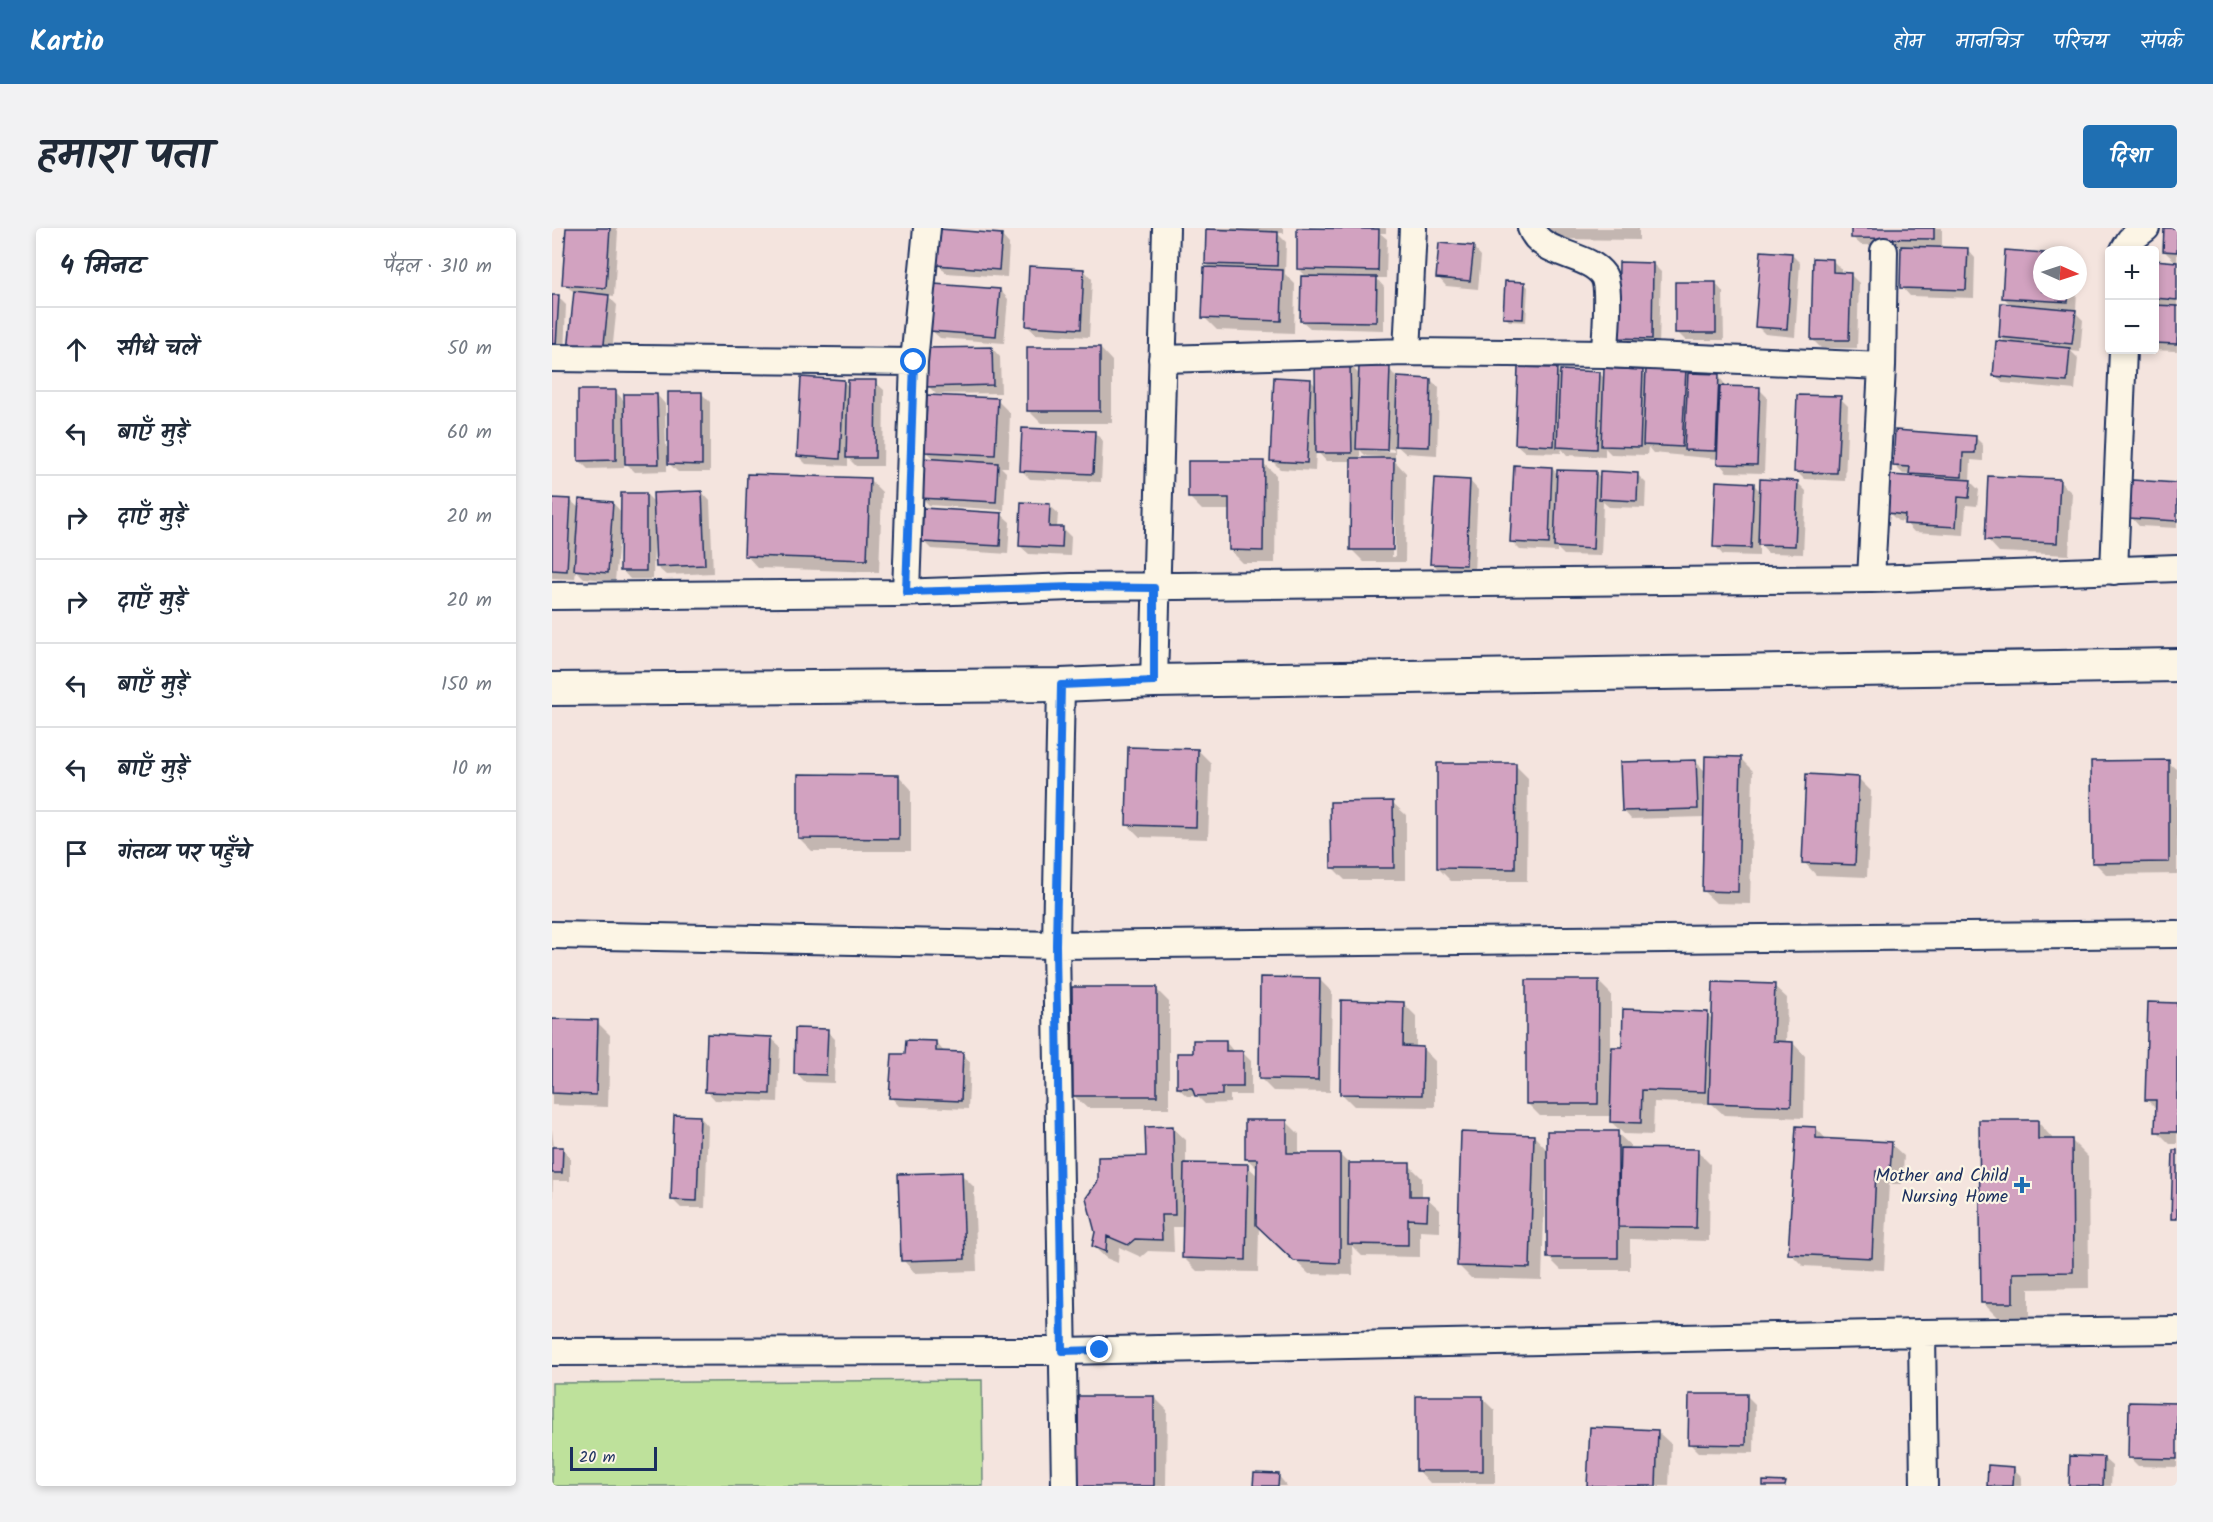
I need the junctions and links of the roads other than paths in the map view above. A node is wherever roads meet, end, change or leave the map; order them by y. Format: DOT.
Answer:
graph roads {
  1 [pos="927,228"];
  2 [pos="1166,228"];
  3 [pos="1413,228"];
  4 [pos="1531,228"];
  5 [pos="2146,228"];
  6 [pos="2126,246"];
  7 [pos="1884,251"];
  8 [pos="1407,352"];
  9 [pos="1605,354"];
  10 [pos="2123,354"];
  11 [pos="552,358"];
  12 [pos="1162,359"];
  13 [pos="914,362"];
  14 [pos="1882,366"];
  15 [pos="2177,568"];
  16 [pos="2114,571"];
  17 [pos="1871,579"];
  18 [pos="1154,588"];
  19 [pos="906,592"];
  20 [pos="552,596"];
  21 [pos="2177,665"];
  22 [pos="1154,681"];
  23 [pos="1061,685"];
  24 [pos="552,689"];
  25 [pos="2177,934"];
  26 [pos="552,935"];
  27 [pos="1056,945"];
  28 [pos="2177,1330"];
  29 [pos="1922,1333"];
  30 [pos="1062,1351"];
  31 [pos="552,1352"];
  32 [pos="1065,1486"];
  33 [pos="1924,1486"];
  1 -- 13 [label="street"];
  2 -- 12 [label="street"];
  3 -- 8 [label="street"];
  4 -- 9 [label="street"];
  5 -- 6 [label="street"];
  7 -- 14 [label="street"];
  8 -- 9 [label="street"];
  8 -- 12 [label="street"];
  9 -- 14 [label="street"];
  10 -- 16 [label="street"];
  11 -- 13 [label="street"];
  12 -- 18 [label="street"];
  13 -- 19 [label="street"];
  14 -- 17 [label="street"];
  15 -- 16 [label="street"];
  16 -- 17 [label="street"];
  17 -- 18 [label="street"];
  18 -- 19 [label="street"];
  18 -- 22 [label="street"];
  19 -- 20 [label="street"];
  21 -- 22 [label="street"];
  22 -- 23 [label="street"];
  23 -- 24 [label="street"];
  23 -- 27 [label="street"];
  25 -- 27 [label="street"];
  26 -- 27 [label="street"];
  27 -- 30 [label="street"];
  28 -- 29 [label="street"];
  29 -- 30 [label="street"];
  29 -- 33 [label="street"];
  30 -- 31 [label="street"];
  30 -- 32 [label="street"];
}
